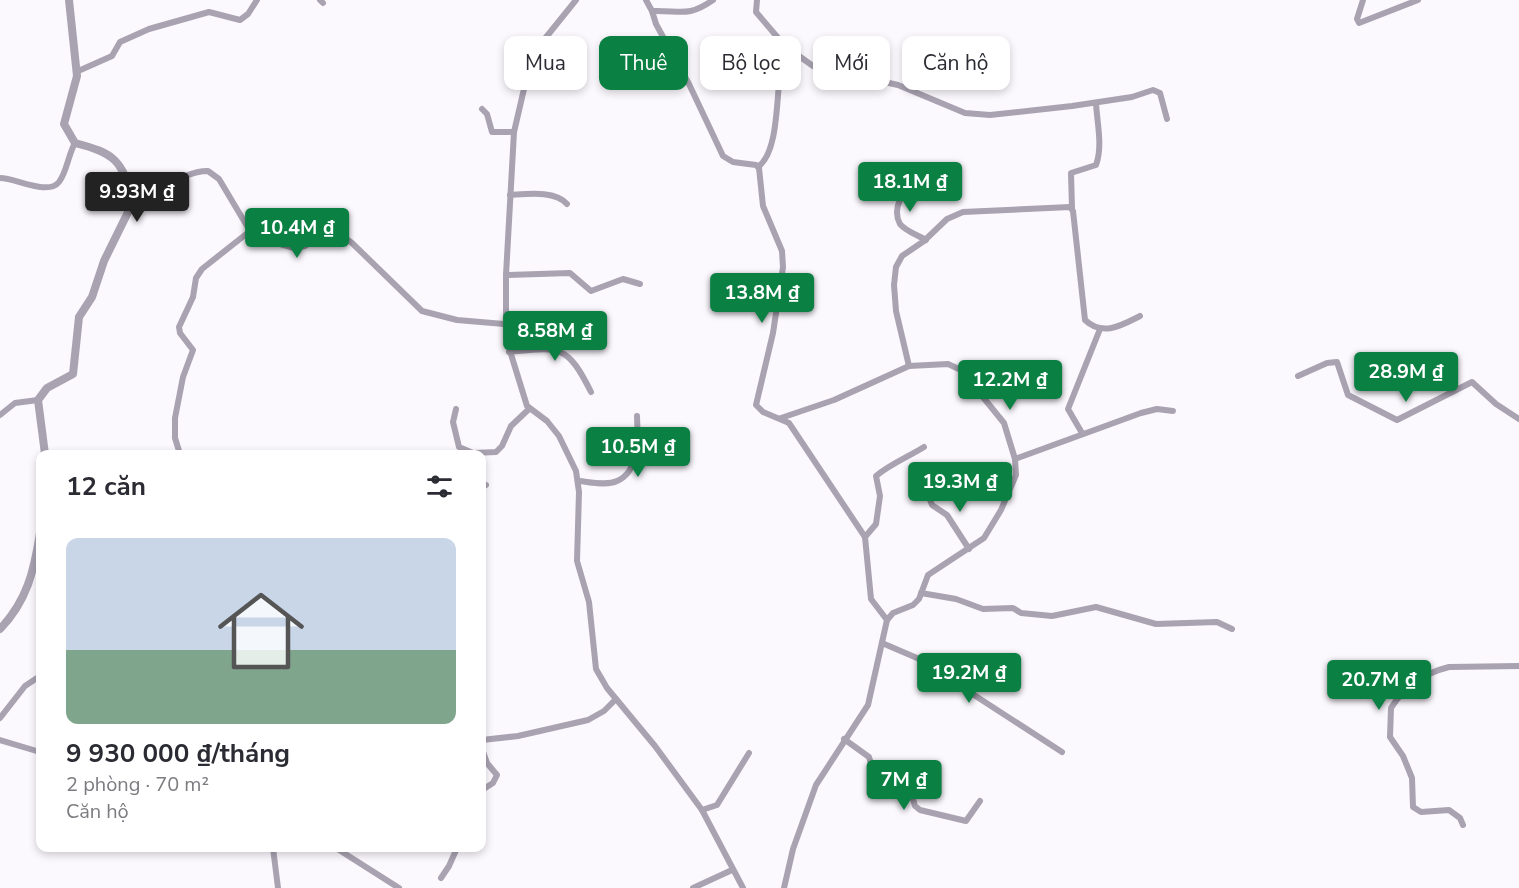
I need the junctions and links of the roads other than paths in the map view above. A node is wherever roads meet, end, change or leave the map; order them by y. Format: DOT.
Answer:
graph roads {
  1 [pos="69,0"];
  2 [pos="256,0"];
  3 [pos="576,0"];
  4 [pos="646,0"];
  5 [pos="713,0"];
  6 [pos="757,0"];
  7 [pos="1363,0"];
  8 [pos="1418,0"];
  9 [pos="652,11"];
  10 [pos="776,36"];
  11 [pos="801,56"];
  12 [pos="76,72"];
  13 [pos="777,90"];
  14 [pos="1096,103"];
  15 [pos="482,109"];
  16 [pos="1167,118"];
  17 [pos="514,132"];
  18 [pos="75,143"];
  19 [pos="758,166"];
  20 [pos="0,178"];
  21 [pos="916,180"];
  22 [pos="510,195"];
  23 [pos="133,202"];
  24 [pos="567,204"];
  25 [pos="1072,208"];
  26 [pos="250,231"];
  27 [pos="926,240"];
  28 [pos="506,275"];
  29 [pos="640,284"];
  30 [pos="1140,316"];
  31 [pos="504,324"];
  32 [pos="1100,329"];
  33 [pos="510,352"];
  34 [pos="909,366"];
  35 [pos="1298,376"];
  36 [pos="591,392"];
  37 [pos="38,400"];
  38 [pos="456,408"];
  39 [pos="529,409"];
  40 [pos="1173,411"];
  41 [pos="0,415"];
  42 [pos="637,416"];
  43 [pos="781,417"];
  44 [pos="1519,418"];
  45 [pos="1082,433"];
  46 [pos="924,447"];
  47 [pos="44,450"];
  48 [pos="179,450"];
  49 [pos="461,450"];
  50 [pos="486,453"];
  51 [pos="1015,459"];
  52 [pos="579,482"];
  53 [pos="927,492"];
  54 [pos="865,537"];
  55 [pos="969,549"];
  56 [pos="36,556"];
  57 [pos="921,593"];
  58 [pos="887,620"];
  59 [pos="1232,628"];
  60 [pos="0,629"];
  61 [pos="882,643"];
  62 [pos="1519,666"];
  63 [pos="36,679"];
  64 [pos="616,699"];
  65 [pos="0,718"];
  66 [pos="844,739"];
  67 [pos="0,740"];
  68 [pos="486,740"];
  69 [pos="36,751"];
  70 [pos="1062,752"];
  71 [pos="749,753"];
  72 [pos="486,760"];
  73 [pos="486,787"];
  74 [pos="980,801"];
  75 [pos="702,810"];
  76 [pos="1463,825"];
  77 [pos="274,852"];
  78 [pos="342,852"];
  79 [pos="455,852"];
  80 [pos="732,870"];
  81 [pos="441,878"];
  82 [pos="278,888"];
  83 [pos="399,888"];
  84 [pos="693,888"];
  85 [pos="743,888"];
  86 [pos="784,888"];
  1 -- 12 [label="street"];
  2 -- 12 [label="street"];
  3 -- 17 [label="street"];
  4 -- 9 [label="street"];
  5 -- 9 [label="street"];
  6 -- 10 [label="street"];
  7 -- 8 [label="street"];
  9 -- 19 [label="street"];
  11 -- 14 [label="street"];
  12 -- 18 [label="street"];
  13 -- 19 [label="street"];
  14 -- 16 [label="street"];
  14 -- 25 [label="street"];
  15 -- 17 [label="street"];
  17 -- 22 [label="street"];
  18 -- 20 [label="street"];
  18 -- 23 [label="street"];
  19 -- 43 [label="street"];
  21 -- 27 [label="street"];
  22 -- 24 [label="street"];
  22 -- 28 [label="street"];
  23 -- 26 [label="street"];
  23 -- 37 [label="street"];
  25 -- 27 [label="street"];
  25 -- 32 [label="street"];
  26 -- 31 [label="street"];
  26 -- 48 [label="street"];
  27 -- 34 [label="street"];
  28 -- 29 [label="street"];
  28 -- 31 [label="street"];
  30 -- 32 [label="street"];
  31 -- 33 [label="street"];
  32 -- 45 [label="street"];
  33 -- 36 [label="street"];
  33 -- 39 [label="street"];
  34 -- 43 [label="street"];
  34 -- 51 [label="street"];
  35 -- 44 [label="street"];
  37 -- 41 [label="street"];
  37 -- 47 [label="street"];
  38 -- 49 [label="street"];
  39 -- 50 [label="street"];
  39 -- 52 [label="street"];
  40 -- 45 [label="street"];
  42 -- 52 [label="street"];
  43 -- 54 [label="street"];
  45 -- 51 [label="street"];
  46 -- 54 [label="street"];
  51 -- 55 [label="street"];
  52 -- 64 [label="street"];
  53 -- 55 [label="street"];
  54 -- 58 [label="street"];
  55 -- 57 [label="street"];
  56 -- 60 [label="street"];
  57 -- 58 [label="street"];
  57 -- 59 [label="street"];
  58 -- 61 [label="street"];
  61 -- 66 [label="street"];
  61 -- 70 [label="street"];
  62 -- 76 [label="street"];
  63 -- 65 [label="street"];
  64 -- 68 [label="street"];
  64 -- 75 [label="street"];
  66 -- 74 [label="street"];
  66 -- 86 [label="street"];
  67 -- 69 [label="street"];
  71 -- 75 [label="street"];
  72 -- 73 [label="street"];
  75 -- 80 [label="street"];
  77 -- 82 [label="street"];
  78 -- 83 [label="street"];
  79 -- 81 [label="street"];
  80 -- 84 [label="street"];
  80 -- 85 [label="street"];
}
